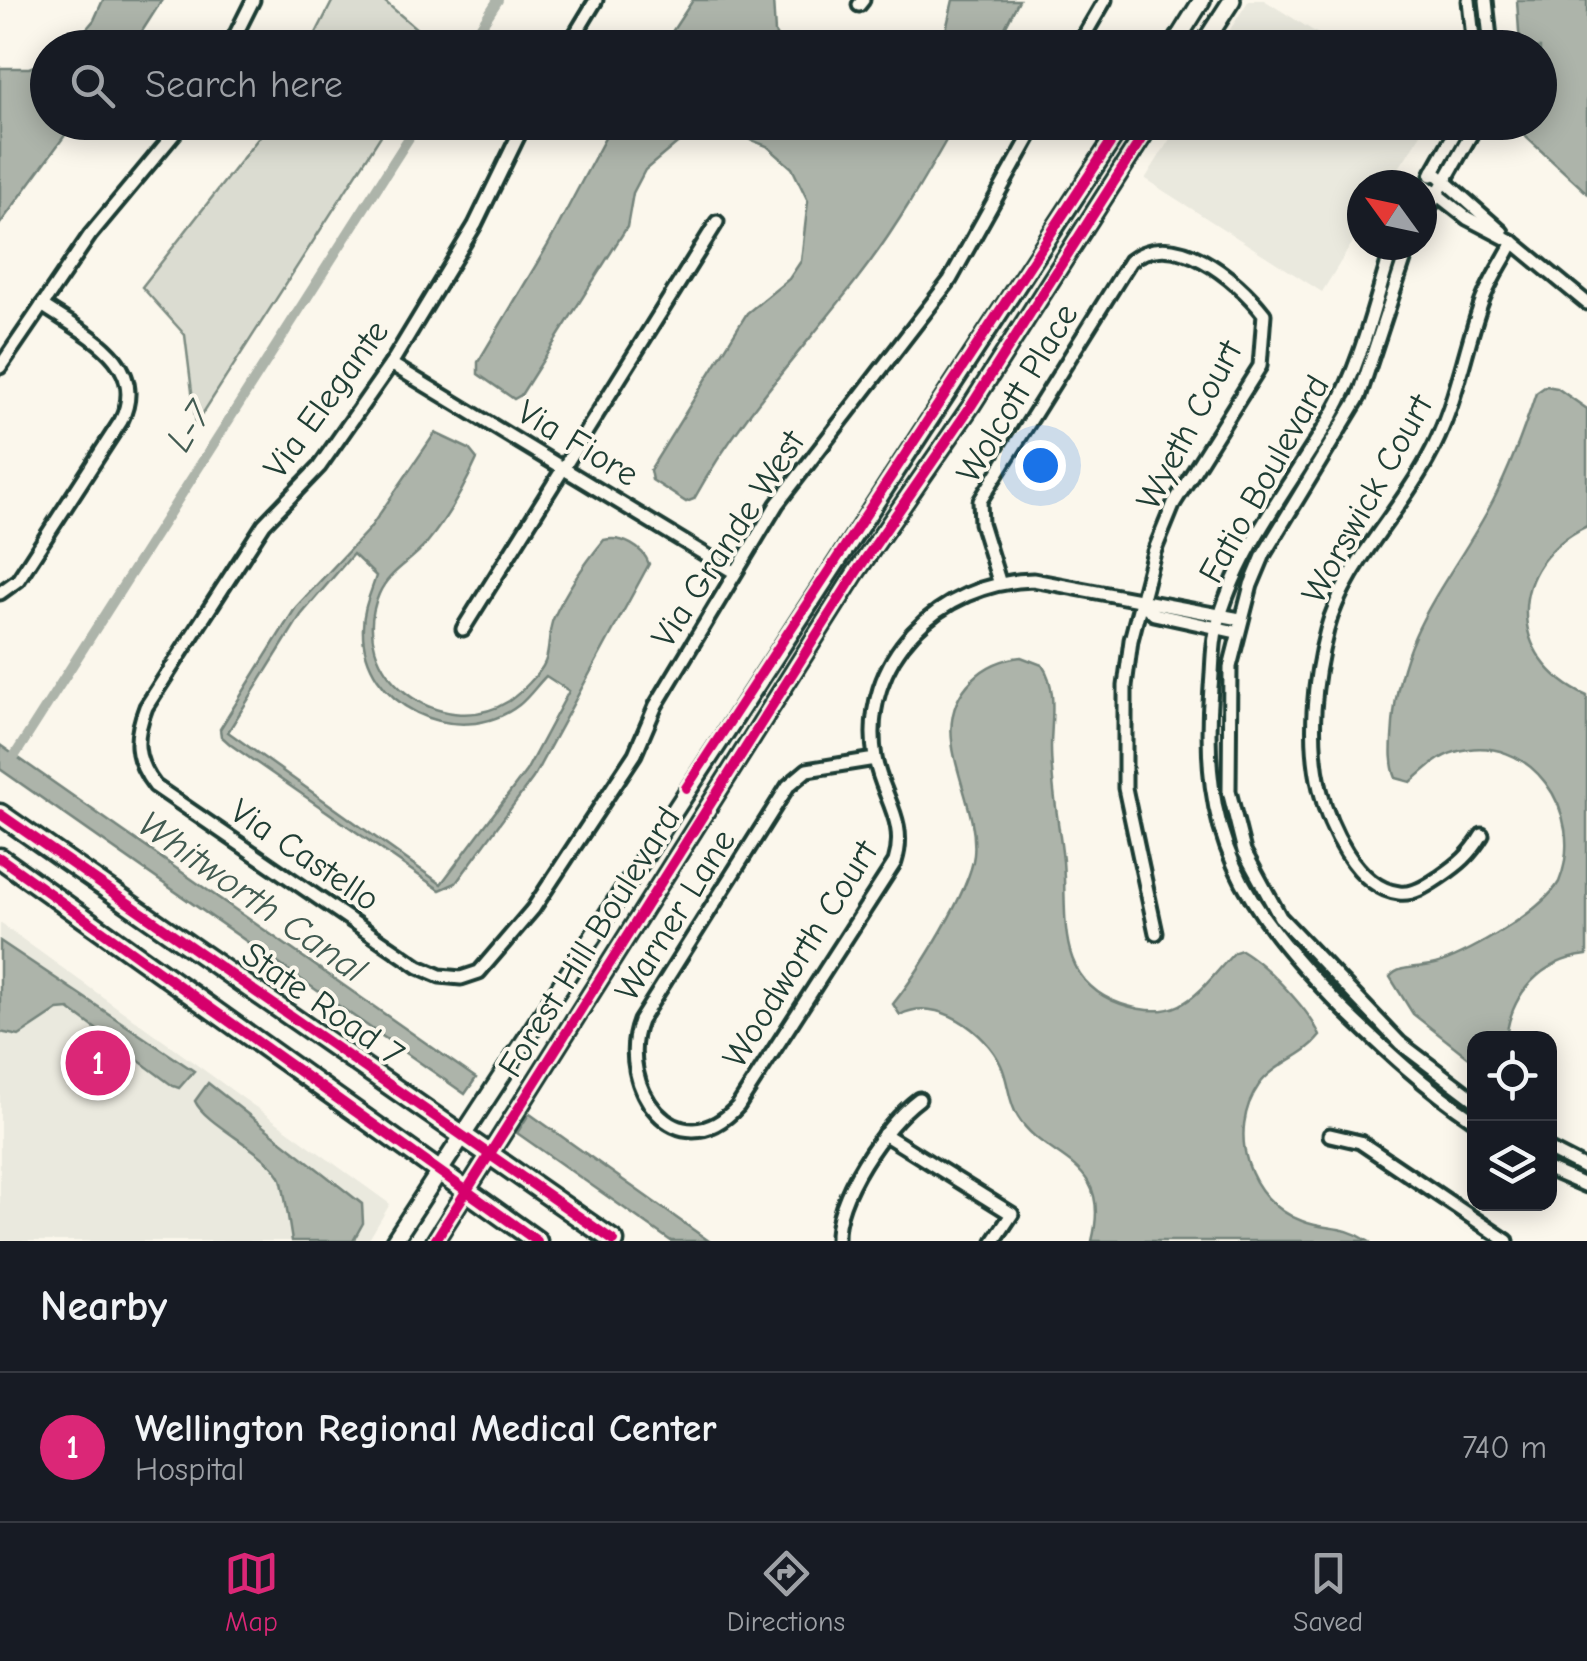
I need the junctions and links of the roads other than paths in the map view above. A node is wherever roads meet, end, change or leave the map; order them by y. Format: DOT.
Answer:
graph roads {
  1 [pos="253,0"];
  2 [pos="596,0"];
  3 [pos="1105,0"];
  4 [pos="1202,0"];
  5 [pos="1232,0"];
  6 [pos="1469,0"];
  7 [pos="1486,0"];
  8 [pos="238,30"];
  9 [pos="578,30"];
  10 [pos="1088,30"];
  11 [pos="1183,30"];
  12 [pos="1213,30"];
  13 [pos="1472,30"];
  14 [pos="1489,30"];
  15 [pos="169,140"];
  16 [pos="516,140"];
  17 [pos="1028,140"];
  18 [pos="1112,140"];
  19 [pos="1141,140"];
  20 [pos="1450,140"];
  21 [pos="1468,140"];
  22 [pos="1434,170"];
  23 [pos="1437,174"];
  24 [pos="1445,180"];
  25 [pos="1437,193"];
  26 [pos="717,222"];
  27 [pos="1510,240"];
  28 [pos="1147,248"];
  29 [pos="1389,260"];
  30 [pos="1404,260"];
  31 [pos="1587,304"];
  32 [pos="42,305"];
  33 [pos="391,364"];
  34 [pos="0,366"];
  35 [pos="565,467"];
  36 [pos="734,572"];
  37 [pos="998,580"];
  38 [pos="0,593"];
  39 [pos="1141,602"];
  40 [pos="1222,614"];
  41 [pos="1240,618"];
  42 [pos="462,628"];
  43 [pos="1216,628"];
  44 [pos="1236,632"];
  45 [pos="136,753"];
  46 [pos="876,758"];
  47 [pos="0,814"];
  48 [pos="1482,834"];
  49 [pos="0,858"];
  50 [pos="1156,933"];
  51 [pos="461,978"];
  52 [pos="1467,1094"];
  53 [pos="918,1099"];
  54 [pos="1467,1115"];
  55 [pos="708,1128"];
  56 [pos="462,1134"];
  57 [pos="884,1134"];
  58 [pos="1330,1135"];
  59 [pos="489,1153"];
  60 [pos="1557,1154"];
  61 [pos="438,1170"];
  62 [pos="1587,1170"];
  63 [pos="1557,1173"];
  64 [pos="1587,1186"];
  65 [pos="467,1191"];
  66 [pos="394,1241"];
  67 [pos="435,1241"];
  68 [pos="537,1241"];
  69 [pos="614,1241"];
  70 [pos="837,1241"];
  71 [pos="994,1241"];
  72 [pos="1507,1241"];
  1 -- 8 [label="street"];
  2 -- 9 [label="street"];
  3 -- 10 [label="street"];
  4 -- 11 [label="main road"];
  5 -- 12 [label="main road"];
  6 -- 13 [label="street"];
  7 -- 14 [label="street"];
  15 -- 32 [label="street"];
  16 -- 33 [label="street, Via Elegante"];
  17 -- 36 [label="street, Via Grande West"];
  18 -- 56 [label="main road, Forest Hill Boulevard"];
  19 -- 59 [label="main road, Forest Hill Boulevard"];
  20 -- 22 [label="street"];
  21 -- 24 [label="street"];
  23 -- 24 [label="street"];
  24 -- 25 [label="street"];
  24 -- 27 [label="street"];
  25 -- 27 [label="street"];
  26 -- 35 [label="street"];
  27 -- 31 [label="street"];
  27 -- 48 [label="street, Worswick Court"];
  28 -- 37 [label="street, Wolcott Place"];
  28 -- 39 [label="street, Wyeth Court"];
  29 -- 40 [label="street, Fatio Boulevard"];
  30 -- 41 [label="street, Fatio Boulevard"];
  32 -- 34 [label="street"];
  32 -- 38 [label="street"];
  33 -- 35 [label="street, Via Fiore"];
  33 -- 45 [label="street, Via Elegante"];
  35 -- 36 [label="street, Via Fiore"];
  35 -- 42 [label="street"];
  36 -- 51 [label="street, Via Grande West"];
  37 -- 39 [label="street, Woodworth Court"];
  37 -- 46 [label="street, Woodworth Court"];
  39 -- 40 [label="street, Woodworth Court"];
  39 -- 43 [label="street, Woodworth Court"];
  39 -- 50 [label="street, Wyeth Court"];
  40 -- 41 [label="street, Woodworth Court"];
  40 -- 43 [label="street, Fatio Boulevard"];
  41 -- 44 [label="street, Fatio Boulevard"];
  43 -- 44 [label="street, Woodworth Court"];
  43 -- 54 [label="street, Fatio Boulevard"];
  44 -- 52 [label="street, Fatio Boulevard"];
  45 -- 51 [label="street, Via Castello"];
  46 -- 55 [label="street, Woodworth Court"];
  46 -- 55 [label="street, Warner Lane"];
  47 -- 56 [label="main road, State Road 7"];
  49 -- 61 [label="main road, State Road 7"];
  53 -- 57 [label="street"];
  56 -- 59 [label="main road, State Road 7"];
  56 -- 61 [label="main road, Forest Hill Boulevard"];
  57 -- 70 [label="street"];
  57 -- 71 [label="street"];
  58 -- 72 [label="street"];
  59 -- 65 [label="main road, Forest Hill Boulevard"];
  59 -- 69 [label="main road, State Road 7"];
  60 -- 62 [label="street"];
  61 -- 65 [label="main road, State Road 7"];
  61 -- 66 [label="main road, Forest Hill Boulevard"];
  63 -- 64 [label="street"];
  65 -- 67 [label="main road, Forest Hill Boulevard"];
  65 -- 68 [label="main road, State Road 7"];
}
